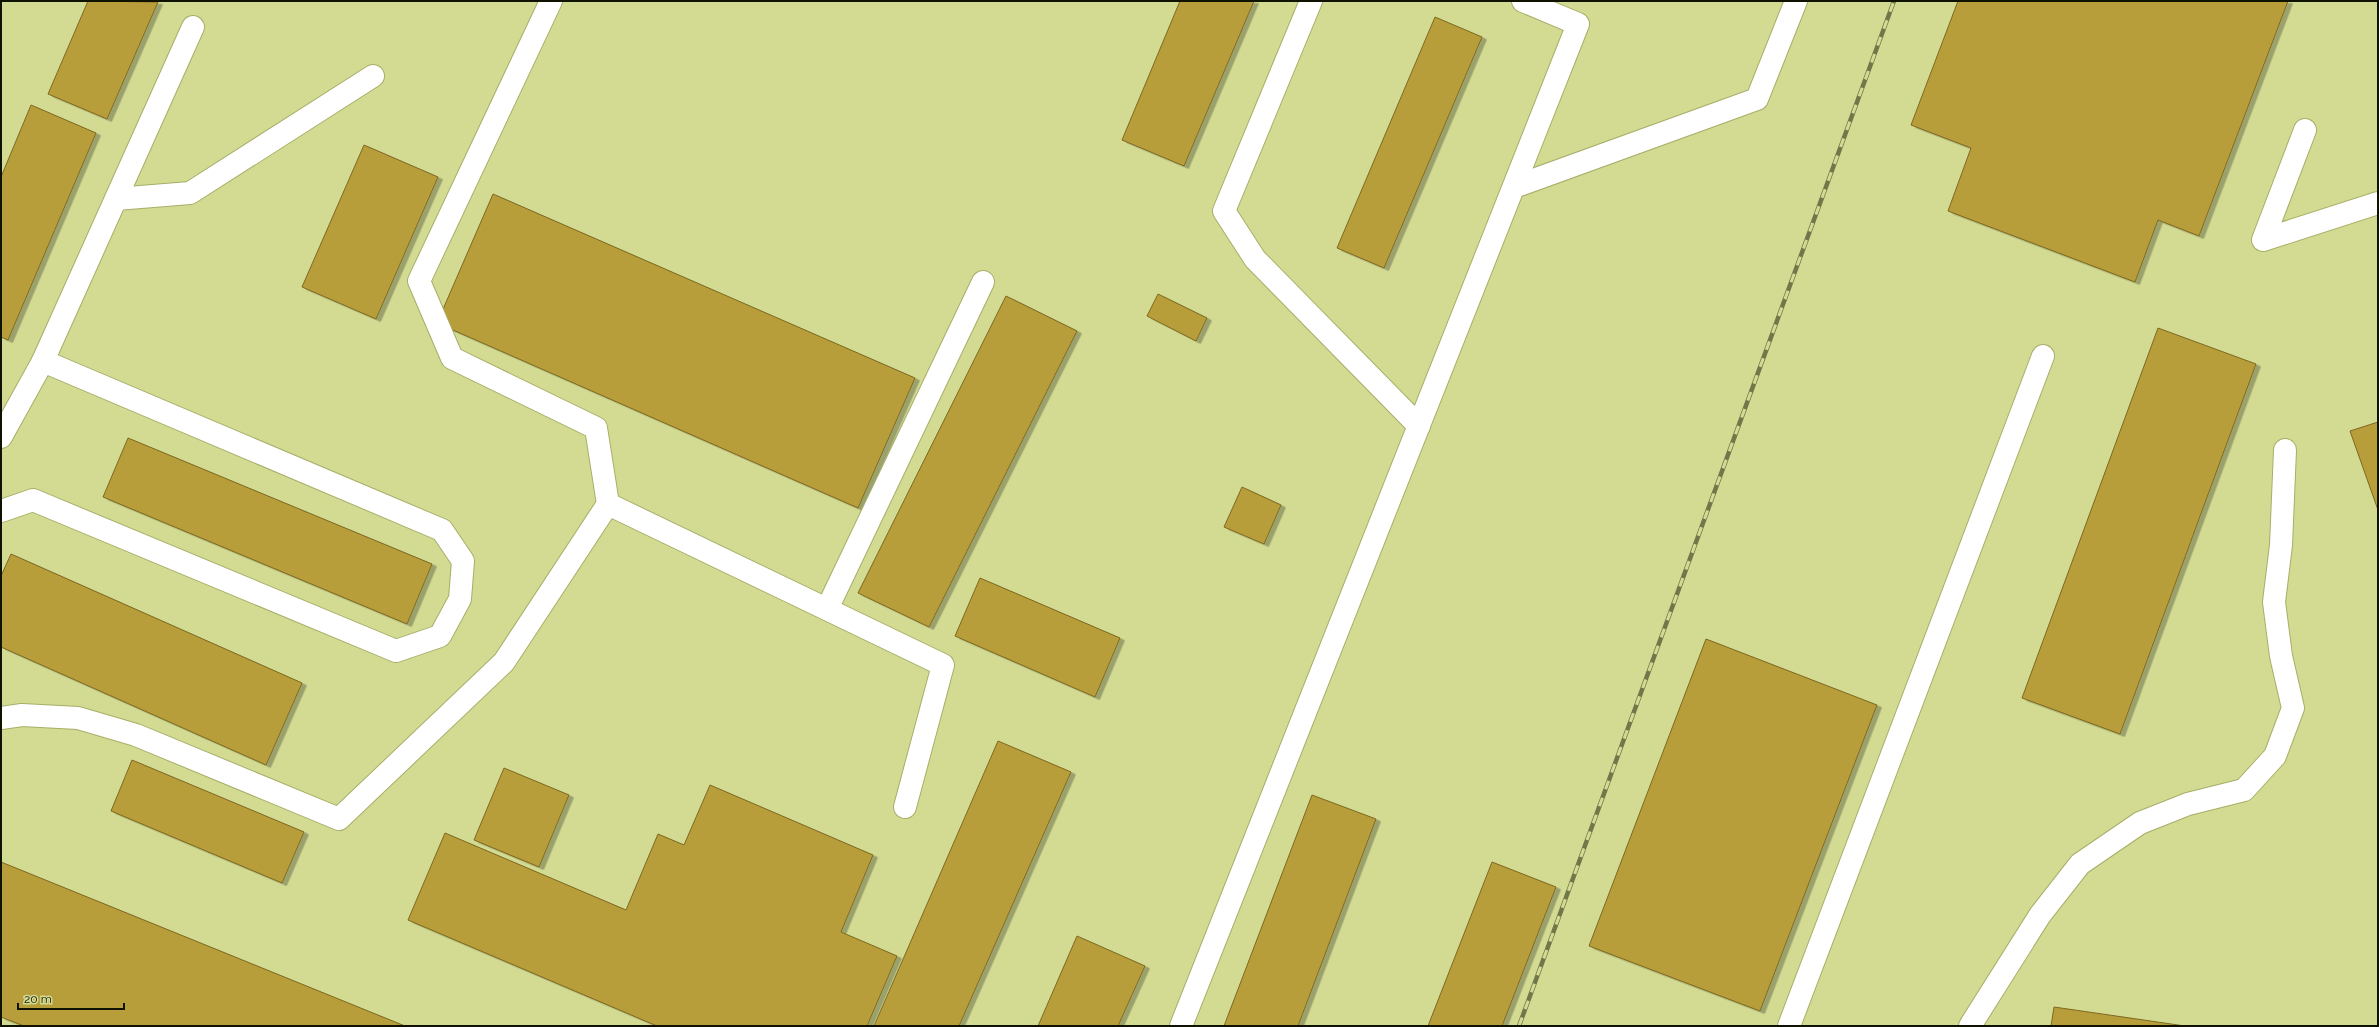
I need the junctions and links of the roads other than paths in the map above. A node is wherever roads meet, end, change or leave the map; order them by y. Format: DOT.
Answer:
graph roads {
  1 [pos="551,1"];
  2 [pos="1311,1"];
  3 [pos="1523,1"];
  4 [pos="1796,1"];
  5 [pos="193,27"];
  6 [pos="373,76"];
  7 [pos="2305,130"];
  8 [pos="1514,187"];
  9 [pos="116,199"];
  10 [pos="2378,203"];
  11 [pos="983,282"];
  12 [pos="2043,356"];
  13 [pos="43,361"];
  14 [pos="1419,426"];
  15 [pos="1,437"];
  16 [pos="2285,450"];
  17 [pos="608,504"];
  18 [pos="1,511"];
  19 [pos="827,609"];
  20 [pos="1,718"];
  21 [pos="905,807"];
  22 [pos="1181,1026"];
  23 [pos="1789,1026"];
  24 [pos="1970,1026"];
  1 -- 17 [label="street"];
  2 -- 14 [label="street"];
  3 -- 8 [label="street"];
  4 -- 8 [label="street"];
  5 -- 9 [label="street"];
  6 -- 9 [label="street"];
  7 -- 10 [label="street"];
  8 -- 14 [label="street"];
  9 -- 13 [label="street"];
  11 -- 19 [label="street"];
  12 -- 23 [label="street"];
  13 -- 15 [label="street"];
  13 -- 18 [label="street"];
  14 -- 22 [label="street"];
  16 -- 24 [label="street"];
  17 -- 19 [label="street"];
  17 -- 20 [label="street"];
  19 -- 21 [label="street"];
}
